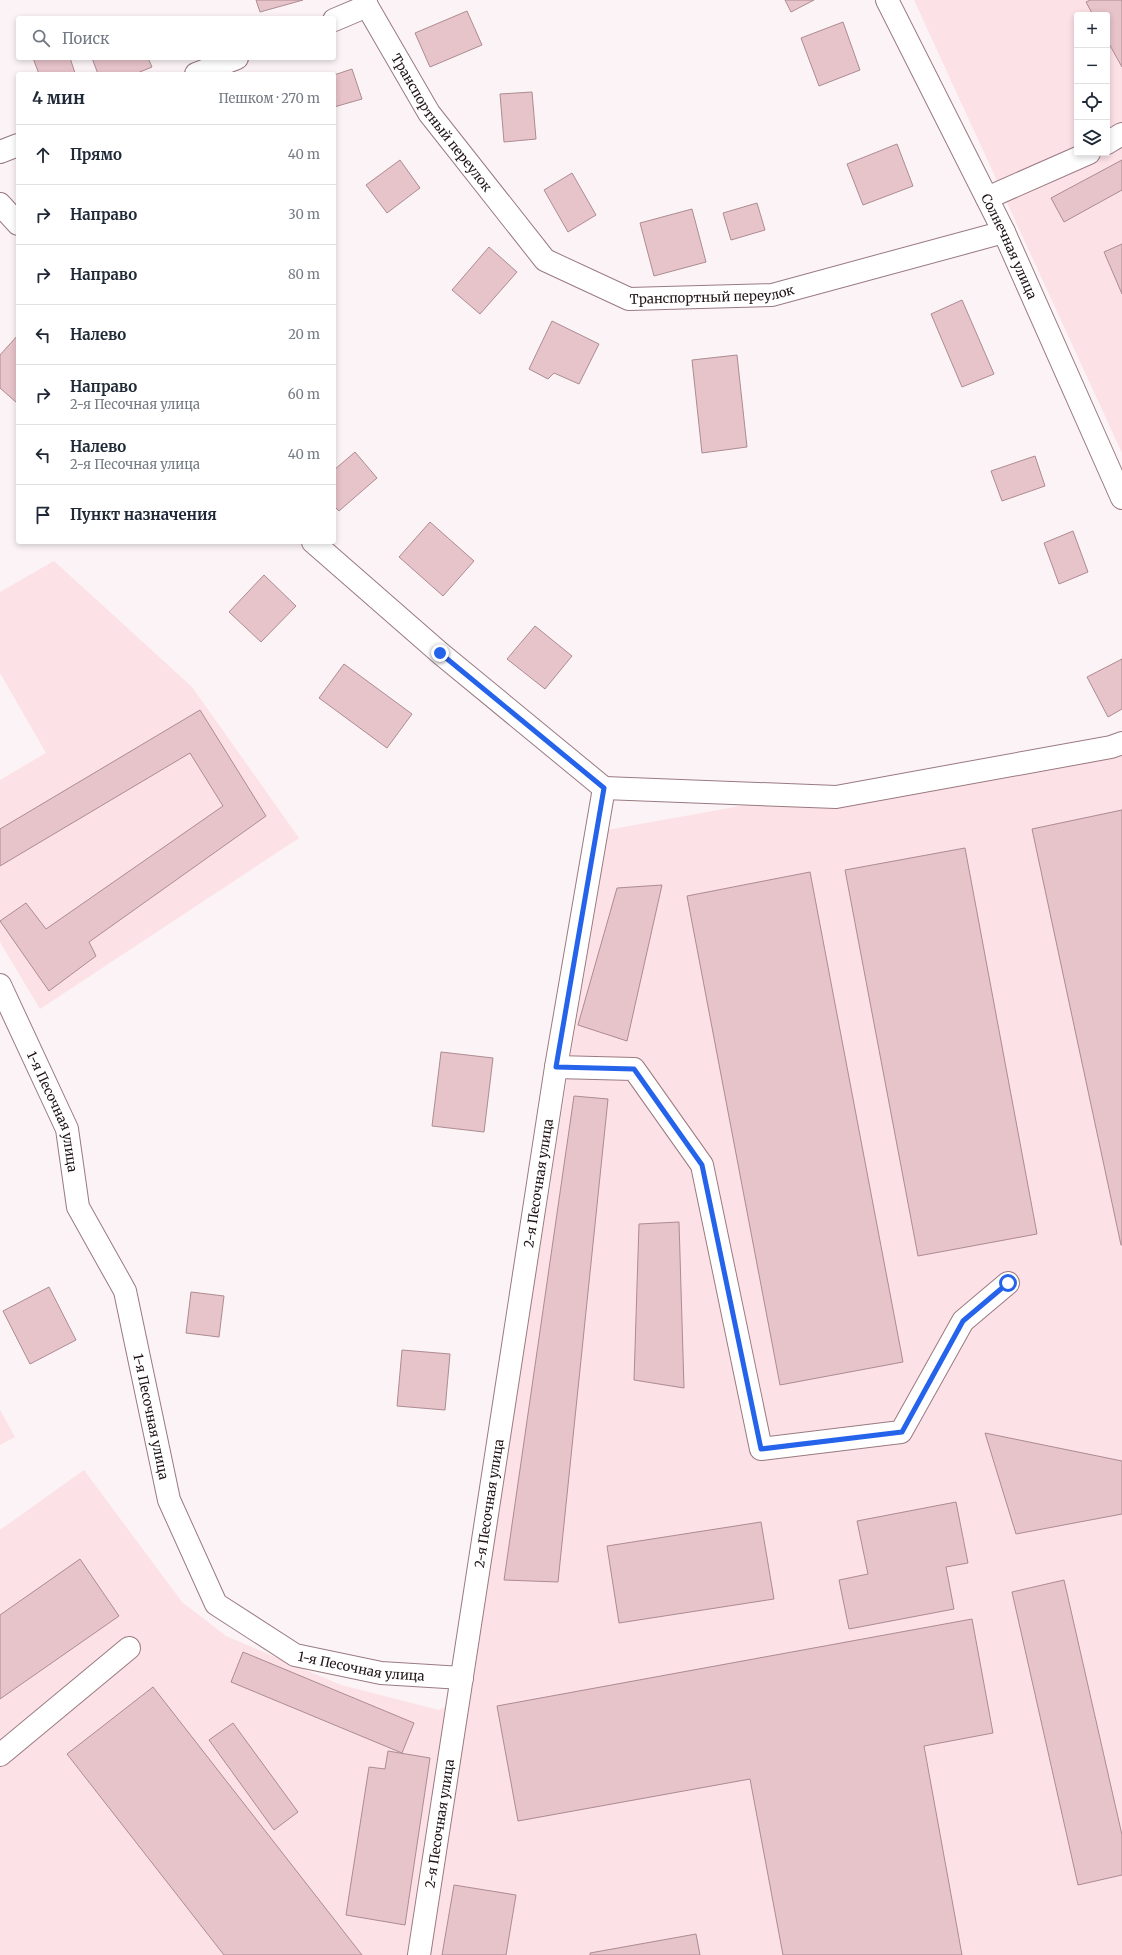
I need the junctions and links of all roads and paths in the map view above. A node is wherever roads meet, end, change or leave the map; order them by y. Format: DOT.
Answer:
graph roads {
  1 [pos="887,0"];
  2 [pos="366,3"];
  3 [pos="336,19"];
  4 [pos="232,60"];
  5 [pos="201,72"];
  6 [pos="1122,134"];
  7 [pos="1110,140"];
  8 [pos="16,145"];
  9 [pos="0,152"];
  10 [pos="1082,156"];
  11 [pos="987,198"];
  12 [pos="0,204"];
  13 [pos="16,222"];
  14 [pos="1004,232"];
  15 [pos="1122,498"];
  16 [pos="315,544"];
  17 [pos="1122,743"];
  18 [pos="604,788"];
  19 [pos="0,986"];
  20 [pos="556,1067"];
  21 [pos="1008,1283"];
  22 [pos="129,1648"];
  23 [pos="462,1678"];
  24 [pos="0,1755"];
  25 [pos="419,1955"];
  1 -- 11 [label="street, Солнечная улица"];
  2 -- 3 [label="street"];
  2 -- 14 [label="street, Транспортный переулок"];
  4 -- 5 [label="street"];
  6 -- 7 [label="street"];
  8 -- 9 [label="street"];
  10 -- 11 [label="street"];
  11 -- 14 [label="street, Солнечная улица"];
  12 -- 13 [label="street"];
  14 -- 15 [label="street, Солнечная улица"];
  16 -- 18 [label="street"];
  17 -- 18 [label="street"];
  18 -- 20 [label="street, 2-я Песочная улица"];
  19 -- 23 [label="street, 1-я Песочная улица"];
  20 -- 21 [label="street"];
  20 -- 23 [label="street, 2-я Песочная улица"];
  22 -- 24 [label="street"];
  23 -- 25 [label="street, 2-я Песочная улица"];
}
